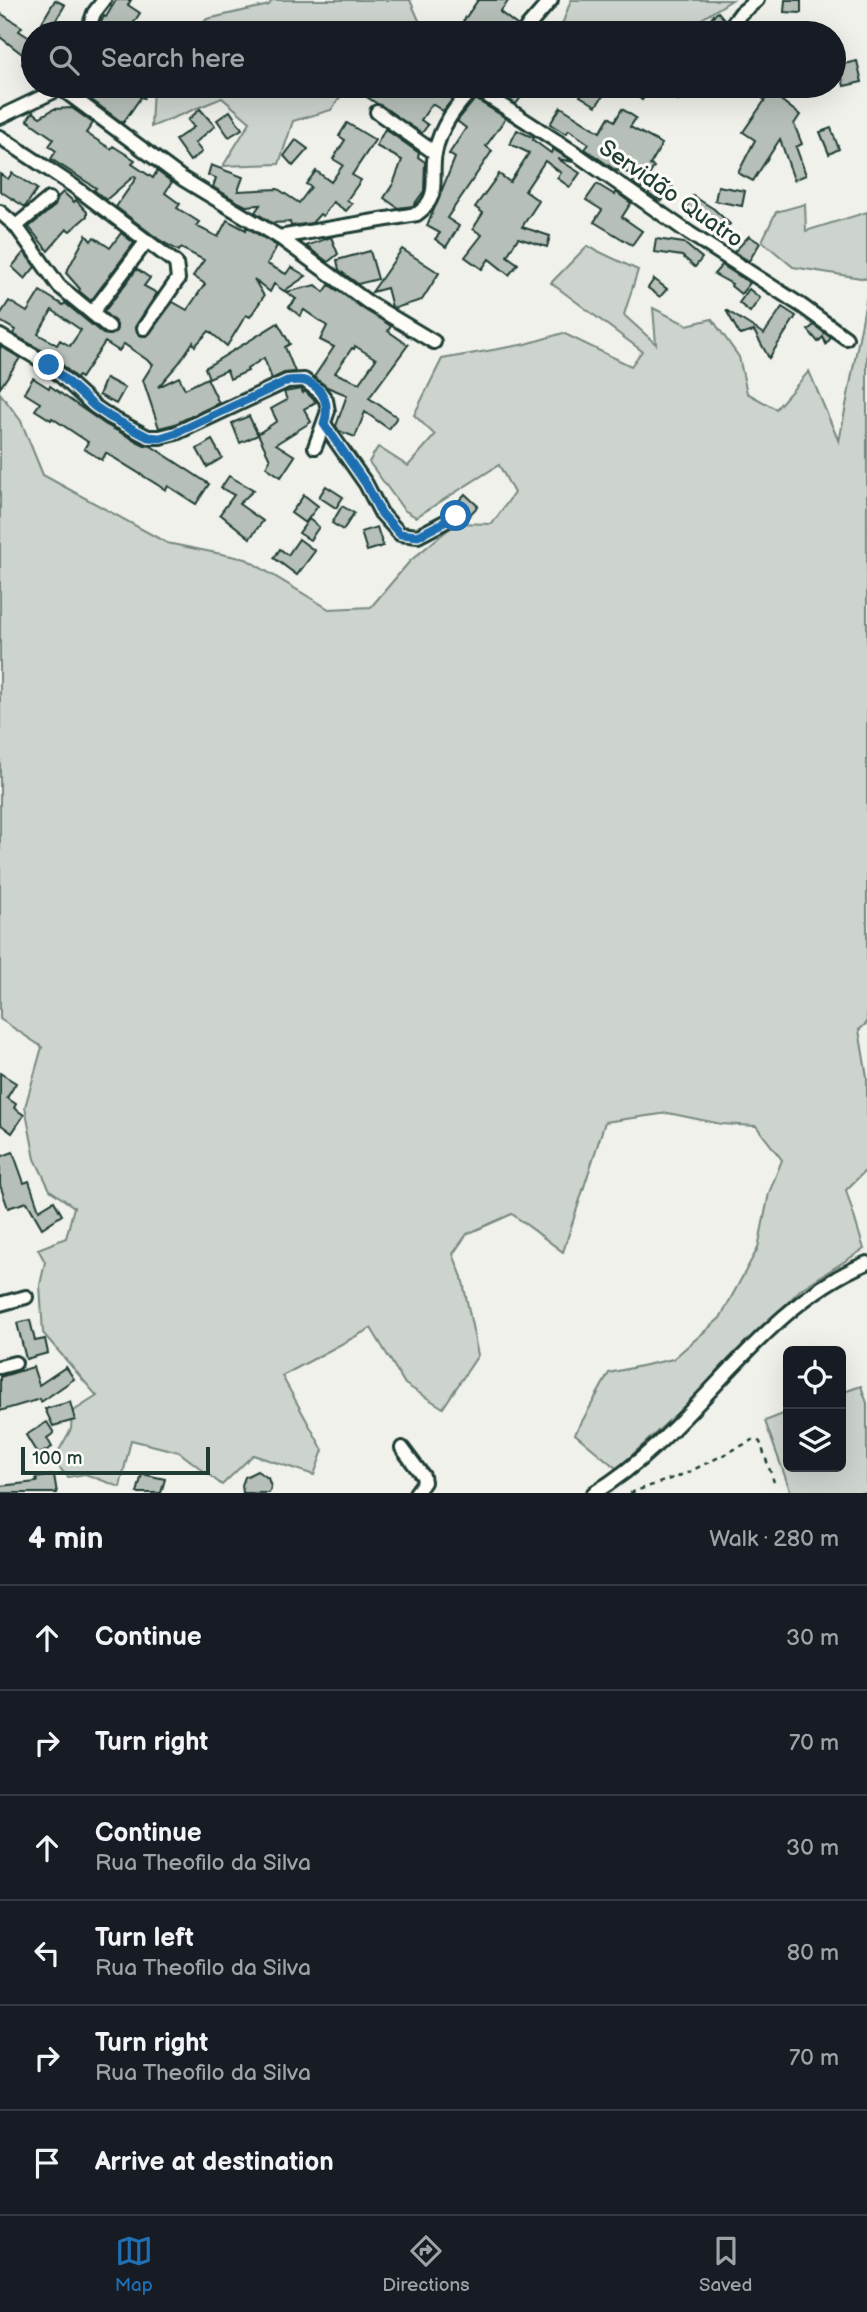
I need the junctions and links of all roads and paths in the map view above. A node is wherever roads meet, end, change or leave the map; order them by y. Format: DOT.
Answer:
graph roads {
  1 [pos="104,0"];
  2 [pos="551,0"];
  3 [pos="757,0"];
  4 [pos="91,21"];
  5 [pos="533,21"];
  6 [pos="735,21"];
  7 [pos="40,98"];
  8 [pos="78,98"];
  9 [pos="463,98"];
  10 [pos="491,98"];
  11 [pos="377,112"];
  12 [pos="0,117"];
  13 [pos="0,137"];
  14 [pos="435,153"];
  15 [pos="49,199"];
  16 [pos="0,212"];
  17 [pos="16,226"];
  18 [pos="279,237"];
  19 [pos="146,242"];
  20 [pos="92,313"];
  21 [pos="109,327"];
  22 [pos="144,328"];
  23 [pos="0,336"];
  24 [pos="846,338"];
  25 [pos="434,342"];
  26 [pos="324,424"];
  27 [pos="315,447"];
  28 [pos="456,516"];
  29 [pos="867,1263"];
  30 [pos="26,1297"];
  31 [pos="0,1304"];
  32 [pos="15,1363"];
  33 [pos="0,1367"];
  34 [pos="402,1448"];
  35 [pos="775,1482"];
  36 [pos="416,1493"];
  37 [pos="594,1493"];
  38 [pos="629,1493"];
  1 -- 4 [label="street"];
  2 -- 5 [label="street"];
  3 -- 6 [label="street"];
  7 -- 12 [label="street"];
  8 -- 18 [label="street"];
  9 -- 14 [label="street"];
  10 -- 24 [label="street, Servidão Quatro"];
  11 -- 14 [label="street"];
  13 -- 19 [label="street"];
  14 -- 18 [label="street"];
  15 -- 17 [label="street"];
  16 -- 17 [label="street"];
  17 -- 20 [label="street"];
  18 -- 25 [label="street"];
  19 -- 20 [label="street"];
  19 -- 22 [label="street"];
  20 -- 21 [label="street"];
  23 -- 26 [label="street"];
  26 -- 27 [label="street"];
  26 -- 28 [label="street"];
  29 -- 37 [label="street"];
  30 -- 31 [label="street"];
  32 -- 33 [label="street"];
  34 -- 36 [label="street"];
  35 -- 38 [label="path"];
}
